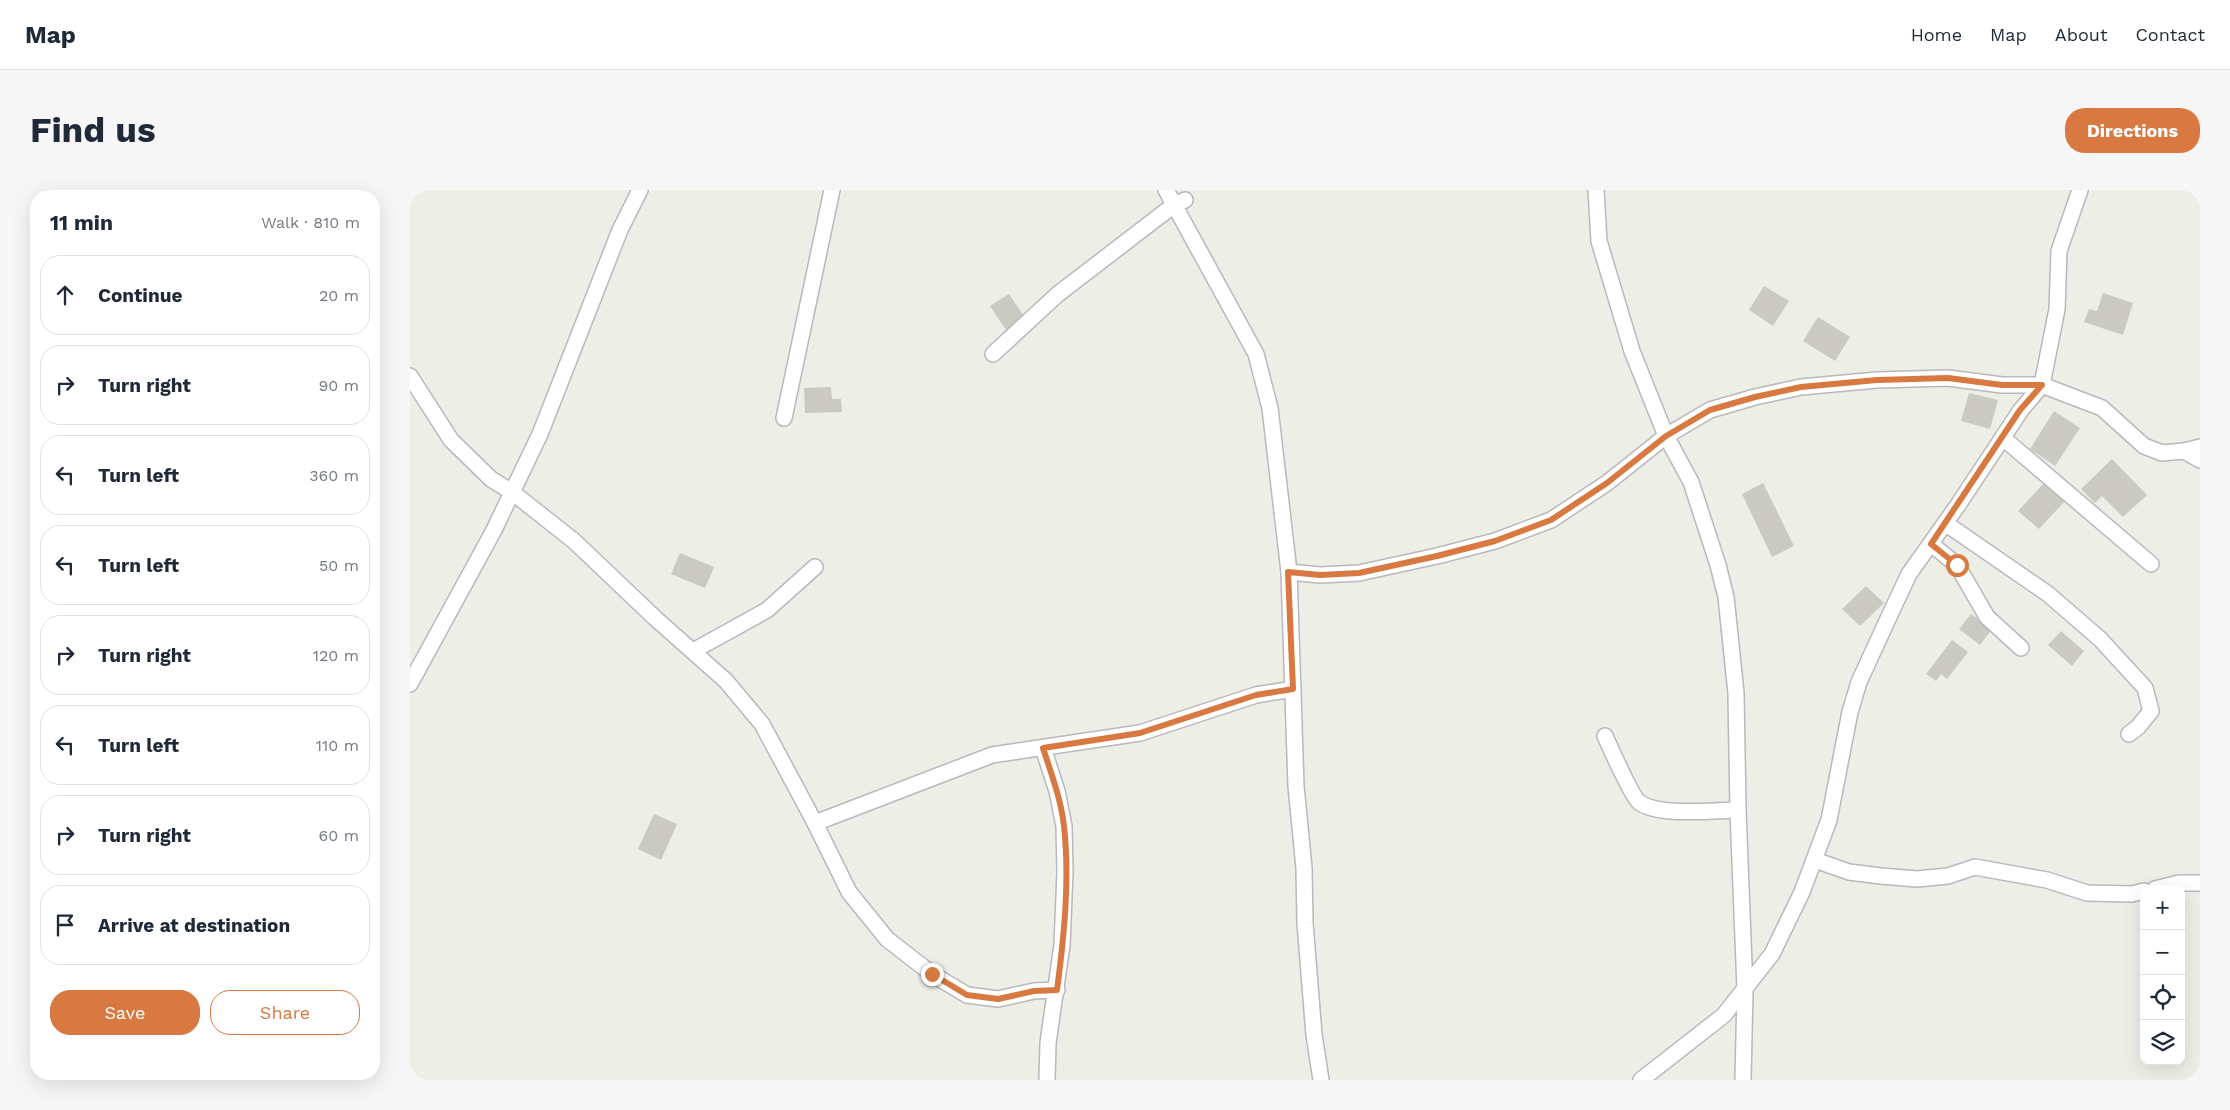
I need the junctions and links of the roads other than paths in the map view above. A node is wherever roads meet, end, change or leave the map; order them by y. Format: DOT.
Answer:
graph roads {
  1 [pos="640,190"];
  2 [pos="832,190"];
  3 [pos="1166,190"];
  4 [pos="1596,190"];
  5 [pos="2080,190"];
  6 [pos="1180,202"];
  7 [pos="993,354"];
  8 [pos="410,376"];
  9 [pos="2042,385"];
  10 [pos="784,418"];
  11 [pos="1666,436"];
  12 [pos="2003,438"];
  13 [pos="2200,447"];
  14 [pos="2184,452"];
  15 [pos="2200,460"];
  16 [pos="512,492"];
  17 [pos="1945,523"];
  18 [pos="1931,544"];
  19 [pos="2151,564"];
  20 [pos="815,566"];
  21 [pos="1288,572"];
  22 [pos="2020,648"];
  23 [pos="692,651"];
  24 [pos="410,684"];
  25 [pos="1293,689"];
  26 [pos="2129,734"];
  27 [pos="1605,736"];
  28 [pos="1043,748"];
  29 [pos="1738,810"];
  30 [pos="815,823"];
  31 [pos="1815,860"];
  32 [pos="2200,883"];
  33 [pos="2171,885"];
  34 [pos="2140,892"];
  35 [pos="1057,990"];
  36 [pos="1745,990"];
  37 [pos="1047,1080"];
  38 [pos="1321,1080"];
  39 [pos="1641,1080"];
  40 [pos="1743,1080"];
  1 -- 16 [label="street"];
  2 -- 10 [label="street"];
  3 -- 6 [label="street"];
  4 -- 11 [label="street"];
  5 -- 9 [label="street"];
  6 -- 7 [label="street"];
  6 -- 21 [label="street"];
  8 -- 16 [label="street"];
  9 -- 11 [label="street"];
  9 -- 12 [label="street"];
  9 -- 14 [label="street"];
  11 -- 21 [label="street"];
  11 -- 29 [label="street"];
  12 -- 17 [label="street"];
  12 -- 19 [label="street"];
  13 -- 14 [label="street"];
  14 -- 15 [label="street"];
  16 -- 23 [label="street"];
  16 -- 24 [label="street"];
  17 -- 18 [label="street"];
  17 -- 26 [label="street"];
  18 -- 22 [label="street"];
  18 -- 31 [label="street"];
  20 -- 23 [label="street"];
  21 -- 25 [label="street"];
  23 -- 30 [label="street"];
  25 -- 28 [label="street"];
  25 -- 38 [label="street"];
  27 -- 29 [label="street"];
  28 -- 30 [label="street"];
  28 -- 35 [label="street"];
  29 -- 36 [label="street"];
  30 -- 35 [label="street"];
  31 -- 34 [label="street"];
  31 -- 36 [label="street"];
  32 -- 33 [label="street"];
  35 -- 37 [label="street"];
  36 -- 39 [label="street"];
  36 -- 40 [label="street"];
}
